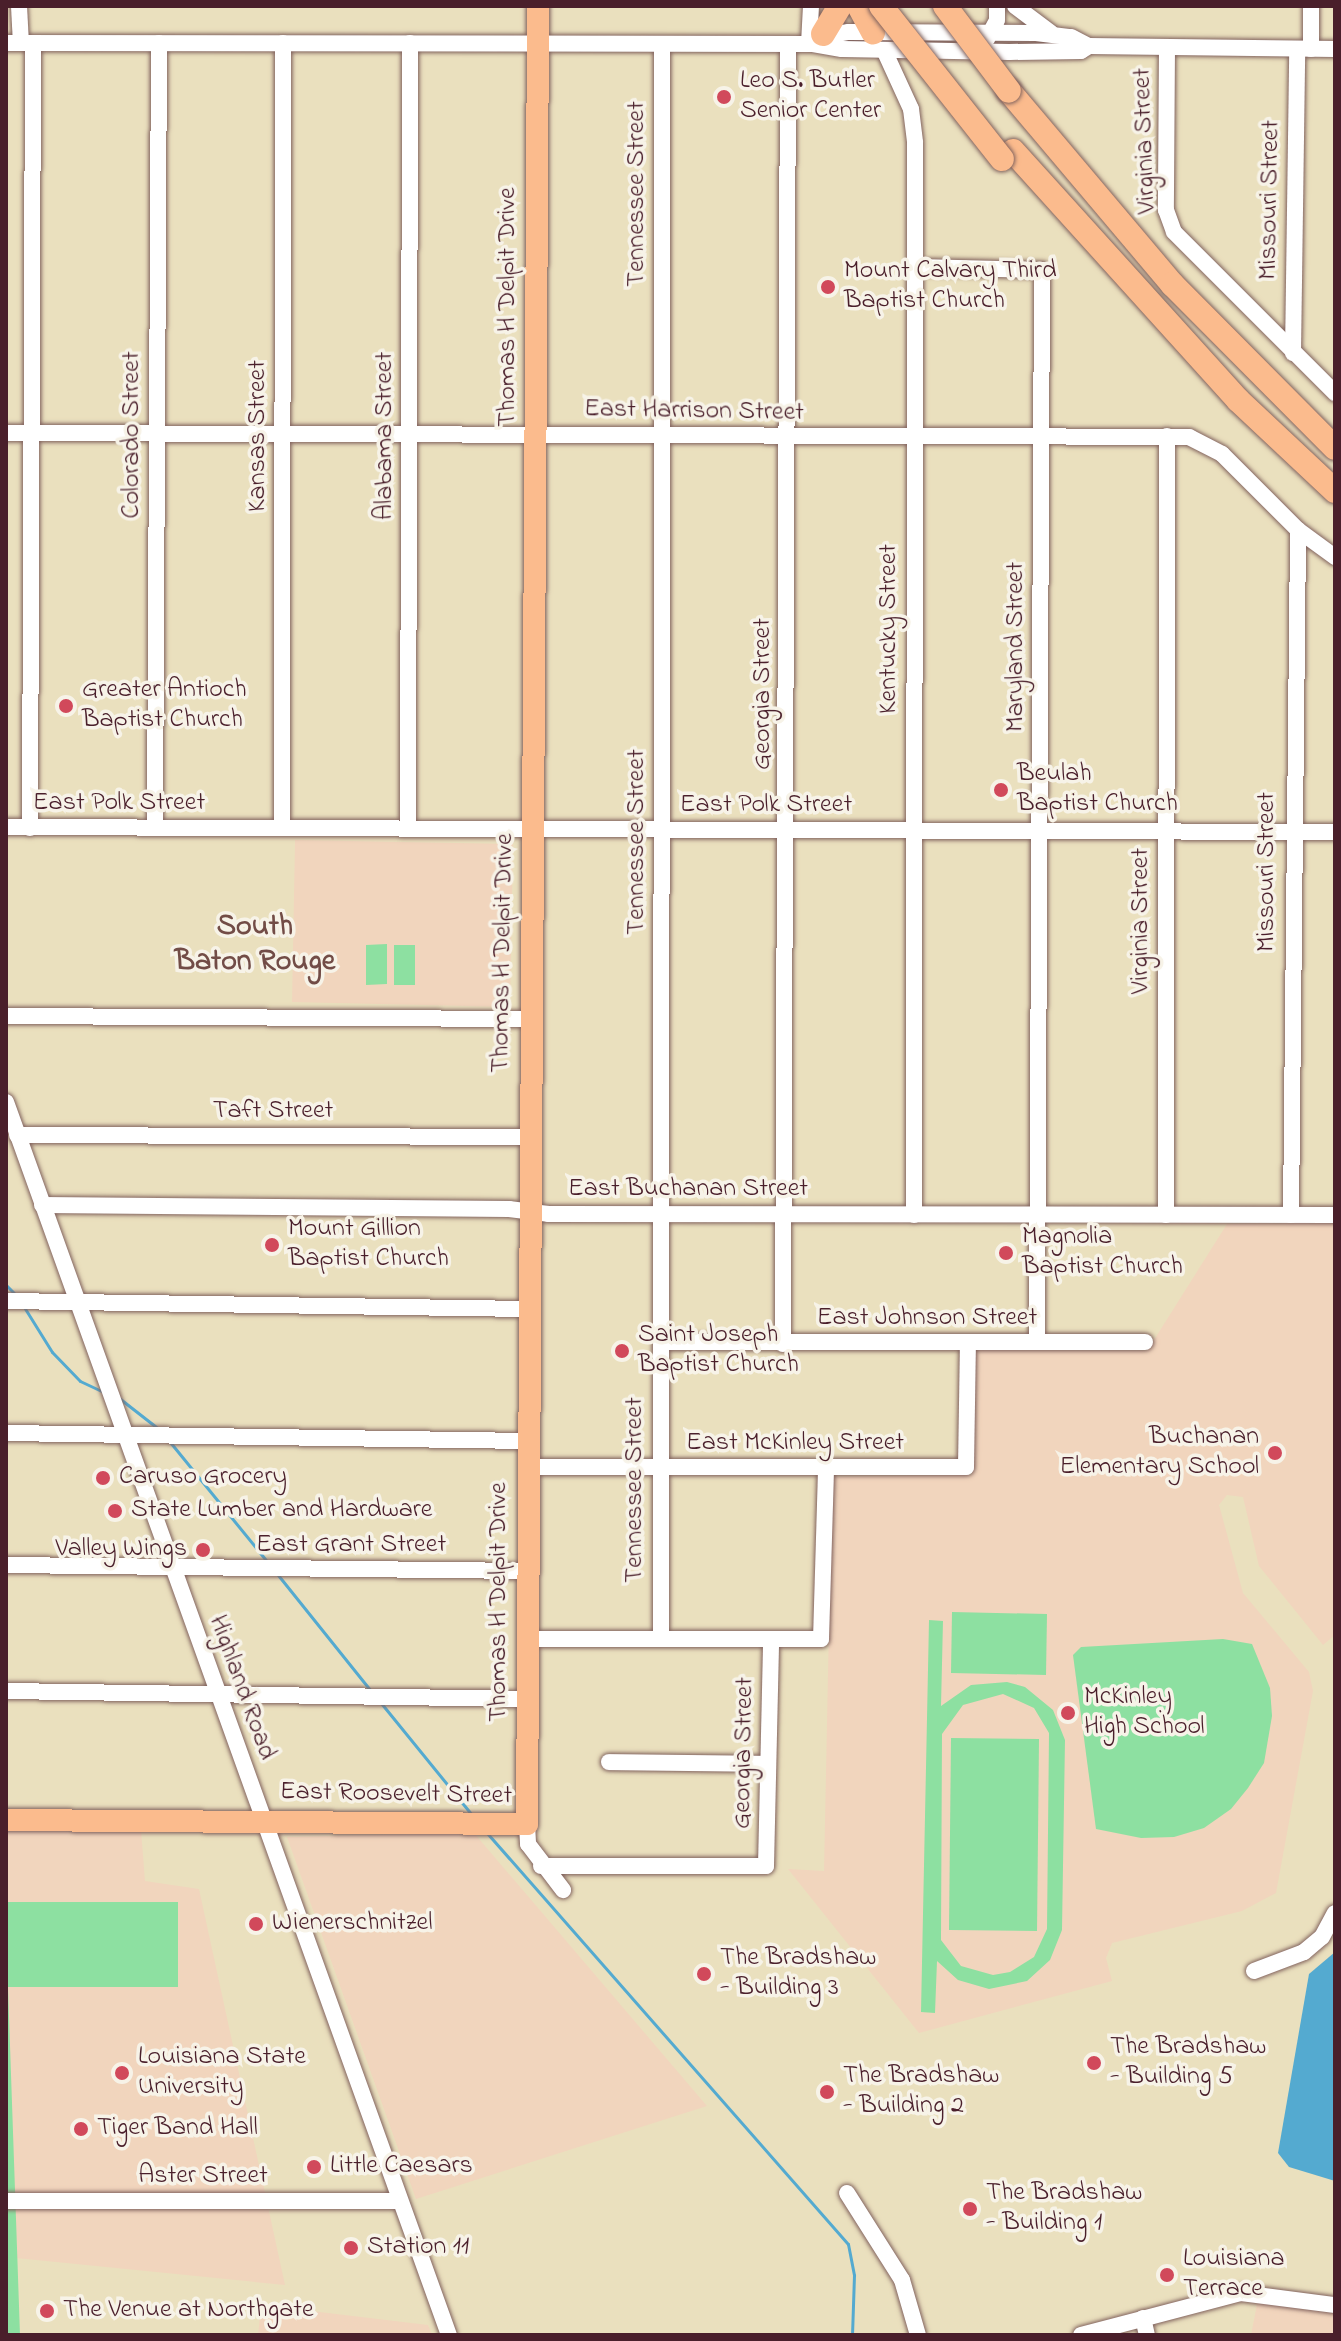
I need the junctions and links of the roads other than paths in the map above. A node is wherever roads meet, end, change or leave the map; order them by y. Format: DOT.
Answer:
graph roads {
  1 [pos="19,6"];
  2 [pos="538,6"];
  3 [pos="811,6"];
  4 [pos="840,6"];
  5 [pos="859,6"];
  6 [pos="881,6"];
  7 [pos="902,6"];
  8 [pos="945,6"];
  9 [pos="965,6"];
  10 [pos="997,6"];
  11 [pos="1015,6"];
  12 [pos="1311,6"];
  13 [pos="993,32"];
  14 [pos="1052,34"];
  15 [pos="815,40"];
  16 [pos="879,41"];
  17 [pos="20,43"];
  18 [pos="159,43"];
  19 [pos="283,43"];
  20 [pos="410,43"];
  21 [pos="788,44"];
  22 [pos="537,45"];
  23 [pos="662,45"];
  24 [pos="1089,46"];
  25 [pos="1167,48"];
  26 [pos="1304,49"];
  27 [pos="1335,49"];
  28 [pos="975,52"];
  29 [pos="1009,91"];
  30 [pos="1007,155"];
  31 [pos="915,267"];
  32 [pos="1293,353"];
  33 [pos="1335,393"];
  34 [pos="6,433"];
  35 [pos="30,433"];
  36 [pos="157,434"];
  37 [pos="283,434"];
  38 [pos="410,434"];
  39 [pos="537,434"];
  40 [pos="914,435"];
  41 [pos="1042,435"];
  42 [pos="661,436"];
  43 [pos="1167,436"];
  44 [pos="788,438"];
  45 [pos="1335,447"];
  46 [pos="1335,491"];
  47 [pos="1298,530"];
  48 [pos="1335,557"];
  49 [pos="6,827"];
  50 [pos="30,828"];
  51 [pos="155,828"];
  52 [pos="282,828"];
  53 [pos="408,829"];
  54 [pos="533,829"];
  55 [pos="662,830"];
  56 [pos="788,830"];
  57 [pos="915,830"];
  58 [pos="1292,831"];
  59 [pos="1041,832"];
  60 [pos="1166,832"];
  61 [pos="1335,832"];
  62 [pos="6,1016"];
  63 [pos="529,1019"];
  64 [pos="6,1102"];
  65 [pos="17,1135"];
  66 [pos="529,1137"];
  67 [pos="42,1205"];
  68 [pos="529,1211"];
  69 [pos="660,1214"];
  70 [pos="787,1215"];
  71 [pos="914,1215"];
  72 [pos="1038,1215"];
  73 [pos="1166,1215"];
  74 [pos="1291,1215"];
  75 [pos="1335,1215"];
  76 [pos="6,1301"];
  77 [pos="78,1303"];
  78 [pos="528,1309"];
  79 [pos="661,1342"];
  80 [pos="1037,1342"];
  81 [pos="1145,1342"];
  82 [pos="968,1343"];
  83 [pos="783,1344"];
  84 [pos="123,1429"];
  85 [pos="6,1433"];
  86 [pos="528,1441"];
  87 [pos="528,1467"];
  88 [pos="660,1468"];
  89 [pos="826,1469"];
  90 [pos="6,1565"];
  91 [pos="173,1568"];
  92 [pos="528,1571"];
  93 [pos="528,1639"];
  94 [pos="661,1639"];
  95 [pos="771,1640"];
  96 [pos="6,1691"];
  97 [pos="218,1694"];
  98 [pos="527,1699"];
  99 [pos="609,1762"];
  100 [pos="768,1764"];
  101 [pos="6,1820"];
  102 [pos="264,1821"];
  103 [pos="518,1824"];
  104 [pos="541,1866"];
  105 [pos="563,1890"];
  106 [pos="1335,1913"];
  107 [pos="1254,1971"];
  108 [pos="847,2193"];
  109 [pos="6,2201"];
  110 [pos="400,2201"];
  111 [pos="1335,2305"];
  112 [pos="1145,2327"];
  113 [pos="449,2335"];
  114 [pos="918,2335"];
  115 [pos="1081,2335"];
  1 -- 17 [label="street"];
  2 -- 22 [label="main road, Thomas H Delpit Drive"];
  3 -- 15 [label="street"];
  4 -- 15 [label="highway"];
  5 -- 16 [label="highway"];
  6 -- 30 [label="highway, bridge"];
  7 -- 30 [label="highway"];
  8 -- 29 [label="highway, bridge"];
  9 -- 29 [label="highway, bridge"];
  10 -- 13 [label="street"];
  11 -- 14 [label="street"];
  12 -- 26 [label="street, Missouri Street"];
  13 -- 14 [label="street"];
  13 -- 16 [label="street"];
  13 -- 28 [label="street"];
  14 -- 24 [label="street"];
  15 -- 16 [label="street"];
  15 -- 21 [label="street"];
  16 -- 28 [label="street"];
  16 -- 31 [label="street, Kentucky Street"];
  17 -- 18 [label="street"];
  17 -- 35 [label="street"];
  18 -- 19 [label="street"];
  18 -- 36 [label="street, Colorado Street"];
  19 -- 20 [label="street"];
  19 -- 37 [label="street, Kansas Street"];
  20 -- 22 [label="street"];
  20 -- 38 [label="street, Alabama Street"];
  21 -- 23 [label="street"];
  21 -- 44 [label="street, Georgia Street"];
  22 -- 23 [label="street"];
  22 -- 39 [label="main road, Thomas H Delpit Drive"];
  23 -- 42 [label="street, Tennessee Street"];
  24 -- 25 [label="street"];
  24 -- 28 [label="street"];
  25 -- 26 [label="street"];
  25 -- 32 [label="street, Virginia Street"];
  26 -- 27 [label="street"];
  26 -- 32 [label="street, Missouri Street"];
  29 -- 45 [label="highway"];
  30 -- 46 [label="highway"];
  31 -- 40 [label="street, Kentucky Street"];
  31 -- 41 [label="street, Maryland Street"];
  32 -- 33 [label="street"];
  34 -- 35 [label="street, East Harrison Street"];
  35 -- 36 [label="street, East Harrison Street"];
  35 -- 50 [label="street"];
  36 -- 37 [label="street, East Harrison Street"];
  36 -- 51 [label="street, Colorado Street"];
  37 -- 38 [label="street, East Harrison Street"];
  37 -- 52 [label="street, Kansas Street"];
  38 -- 39 [label="street, East Harrison Street"];
  38 -- 53 [label="street, Alabama Street"];
  39 -- 42 [label="street, East Harrison Street"];
  39 -- 54 [label="main road, Thomas H Delpit Drive"];
  40 -- 41 [label="street, East Harrison Street"];
  40 -- 44 [label="street, East Harrison Street"];
  40 -- 57 [label="street, Kentucky Street"];
  41 -- 43 [label="street, East Harrison Street"];
  41 -- 59 [label="street, Maryland Street"];
  42 -- 44 [label="street, East Harrison Street"];
  42 -- 55 [label="street, Tennessee Street"];
  43 -- 47 [label="street, East Harrison Street"];
  43 -- 60 [label="street, Virginia Street"];
  44 -- 56 [label="street, Georgia Street"];
  47 -- 48 [label="street, East Harrison Street"];
  47 -- 58 [label="street, Missouri Street"];
  49 -- 50 [label="street, East Polk Street"];
  50 -- 51 [label="street, East Polk Street"];
  51 -- 52 [label="street, East Polk Street"];
  52 -- 53 [label="street, East Polk Street"];
  53 -- 54 [label="street, East Polk Street"];
  54 -- 55 [label="street, East Polk Street"];
  54 -- 63 [label="main road, Thomas H Delpit Drive"];
  55 -- 56 [label="street, East Polk Street"];
  55 -- 69 [label="street, Tennessee Street"];
  56 -- 57 [label="street, East Polk Street"];
  56 -- 70 [label="street, Georgia Street"];
  57 -- 59 [label="street, East Polk Street"];
  57 -- 71 [label="street, Kentucky Street"];
  58 -- 60 [label="street, East Polk Street"];
  58 -- 61 [label="street, East Polk Street"];
  58 -- 74 [label="street, Missouri Street"];
  59 -- 60 [label="street, East Polk Street"];
  59 -- 72 [label="street, Maryland Street"];
  60 -- 73 [label="street, Virginia Street"];
  62 -- 63 [label="street"];
  63 -- 66 [label="main road, Thomas H Delpit Drive"];
  64 -- 65 [label="street, Highland Road"];
  65 -- 66 [label="street, Taft Street"];
  65 -- 67 [label="street, Highland Road"];
  66 -- 68 [label="main road, Thomas H Delpit Drive"];
  67 -- 68 [label="street, East Buchanan Street"];
  67 -- 77 [label="street, Highland Road"];
  68 -- 69 [label="street, East Buchanan Street"];
  68 -- 78 [label="main road, Thomas H Delpit Drive"];
  69 -- 70 [label="street, East Buchanan Street"];
  69 -- 79 [label="street, Tennessee Street"];
  70 -- 71 [label="street, East Buchanan Street"];
  70 -- 83 [label="street, Georgia Street"];
  71 -- 72 [label="street, East Buchanan Street"];
  72 -- 73 [label="street, East Buchanan Street"];
  72 -- 80 [label="street, Maryland Street"];
  73 -- 74 [label="street, East Buchanan Street"];
  74 -- 75 [label="street, East Buchanan Street"];
  76 -- 77 [label="street"];
  77 -- 78 [label="street"];
  77 -- 84 [label="street, Highland Road"];
  78 -- 86 [label="main road, Thomas H Delpit Drive"];
  79 -- 83 [label="street, East Johnson Street"];
  79 -- 88 [label="street, Tennessee Street"];
  80 -- 81 [label="street, East Johnson Street"];
  80 -- 82 [label="street, East Johnson Street"];
  82 -- 83 [label="street, East Johnson Street"];
  82 -- 89 [label="street, East McKinley Street"];
  84 -- 85 [label="street"];
  84 -- 86 [label="street"];
  84 -- 91 [label="street, Highland Road"];
  86 -- 87 [label="main road, Thomas H Delpit Drive"];
  87 -- 88 [label="street, East McKinley Street"];
  87 -- 92 [label="main road, Thomas H Delpit Drive"];
  88 -- 89 [label="street, East McKinley Street"];
  88 -- 94 [label="street, Tennessee Street"];
  89 -- 95 [label="street"];
  90 -- 91 [label="street, East Grant Street"];
  91 -- 92 [label="street, East Grant Street"];
  91 -- 97 [label="street, Highland Road"];
  92 -- 93 [label="main road, Thomas H Delpit Drive"];
  93 -- 94 [label="street"];
  93 -- 98 [label="main road, Thomas H Delpit Drive"];
  94 -- 95 [label="street"];
  95 -- 100 [label="street, Georgia Street"];
  96 -- 97 [label="street"];
  97 -- 98 [label="street"];
  97 -- 102 [label="street, Highland Road"];
  98 -- 103 [label="main road, Thomas H Delpit Drive"];
  99 -- 100 [label="street"];
  100 -- 104 [label="street, Georgia Street"];
  101 -- 102 [label="main road, East Roosevelt Street"];
  102 -- 103 [label="main road, East Roosevelt Street"];
  102 -- 110 [label="street, Highland Road"];
  103 -- 104 [label="street, Thomas H Delpit Drive"];
  104 -- 105 [label="street, Thomas H Delpit Drive"];
  106 -- 107 [label="street"];
  108 -- 114 [label="street"];
  109 -- 110 [label="street, Aster Street"];
  110 -- 113 [label="street, Highland Road"];
  111 -- 112 [label="street"];
  112 -- 115 [label="street"];
}
